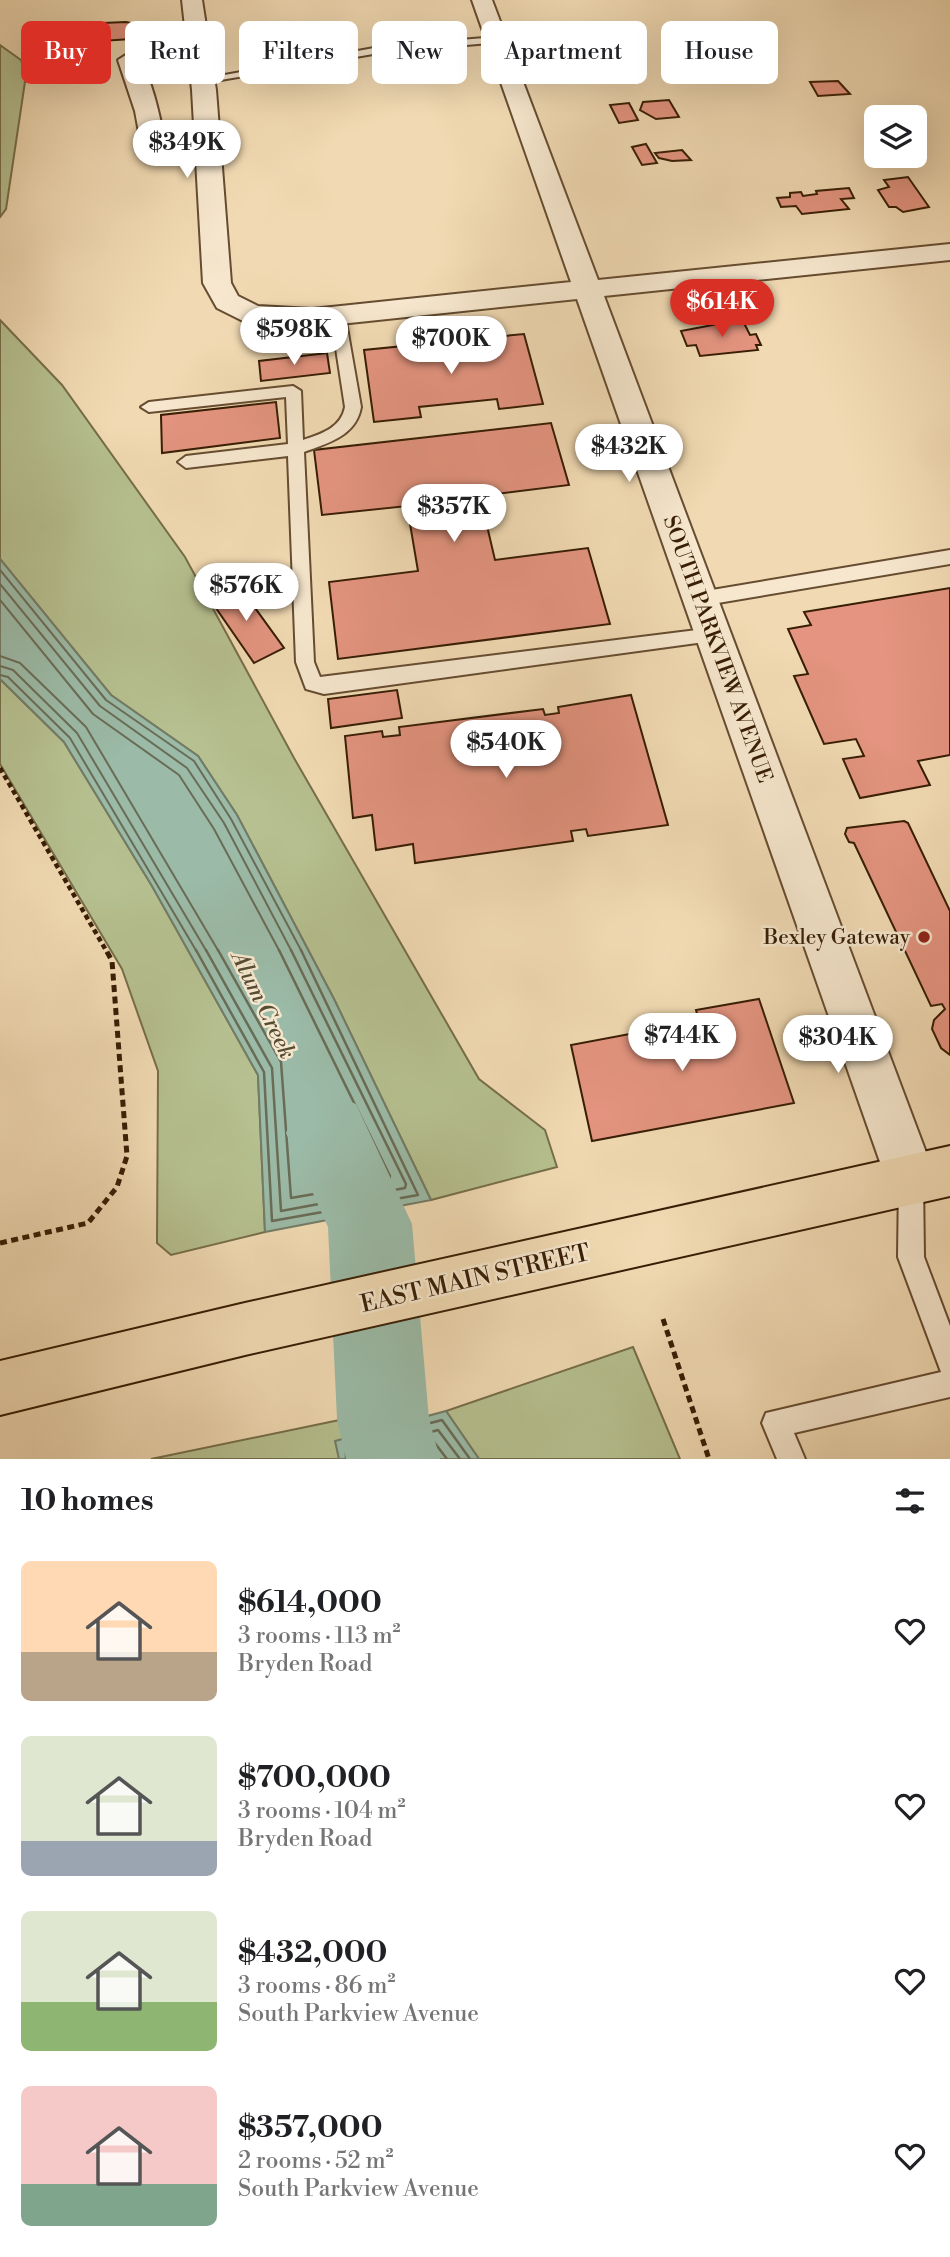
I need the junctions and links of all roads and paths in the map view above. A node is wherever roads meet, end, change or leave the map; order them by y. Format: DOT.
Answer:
graph roads {
  1 [pos="192,0"];
  2 [pos="482,0"];
  3 [pos="195,21"];
  4 [pos="490,21"];
  5 [pos="481,41"];
  6 [pos="225,76"];
  7 [pos="152,84"];
  8 [pos="198,84"];
  9 [pos="513,84"];
  10 [pos="176,109"];
  11 [pos="155,154"];
  12 [pos="950,252"];
  13 [pos="587,290"];
  14 [pos="338,316"];
  15 [pos="149,407"];
  16 [pos="296,449"];
  17 [pos="186,463"];
  18 [pos="950,558"];
  19 [pos="706,617"];
  20 [pos="0,768"];
  21 [pos="931,1175"];
  22 [pos="0,1243"];
  23 [pos="663,1319"];
  24 [pos="950,1362"];
  25 [pos="950,1383"];
  26 [pos="0,1388"];
  27 [pos="709,1459"];
  28 [pos="792,1459"];
  1 -- 3 [label="street"];
  2 -- 4 [label="street, SOUTH PARKVIEW AVENUE"];
  5 -- 6 [label="lane"];
  7 -- 10 [label="street"];
  8 -- 10 [label="street"];
  9 -- 13 [label="street, SOUTH PARKVIEW AVENUE"];
  10 -- 11 [label="street"];
  10 -- 14 [label="street"];
  12 -- 13 [label="street"];
  13 -- 14 [label="street"];
  13 -- 19 [label="street, SOUTH PARKVIEW AVENUE"];
  14 -- 16 [label="lane"];
  15 -- 16 [label="lane"];
  16 -- 17 [label="lane"];
  16 -- 19 [label="lane"];
  18 -- 19 [label="lane"];
  19 -- 21 [label="street, SOUTH PARKVIEW AVENUE"];
  20 -- 22 [label="path"];
  21 -- 24 [label="lane"];
  21 -- 26 [label="main road, EAST MAIN STREET"];
  23 -- 27 [label="path"];
  25 -- 28 [label="lane"];
}
